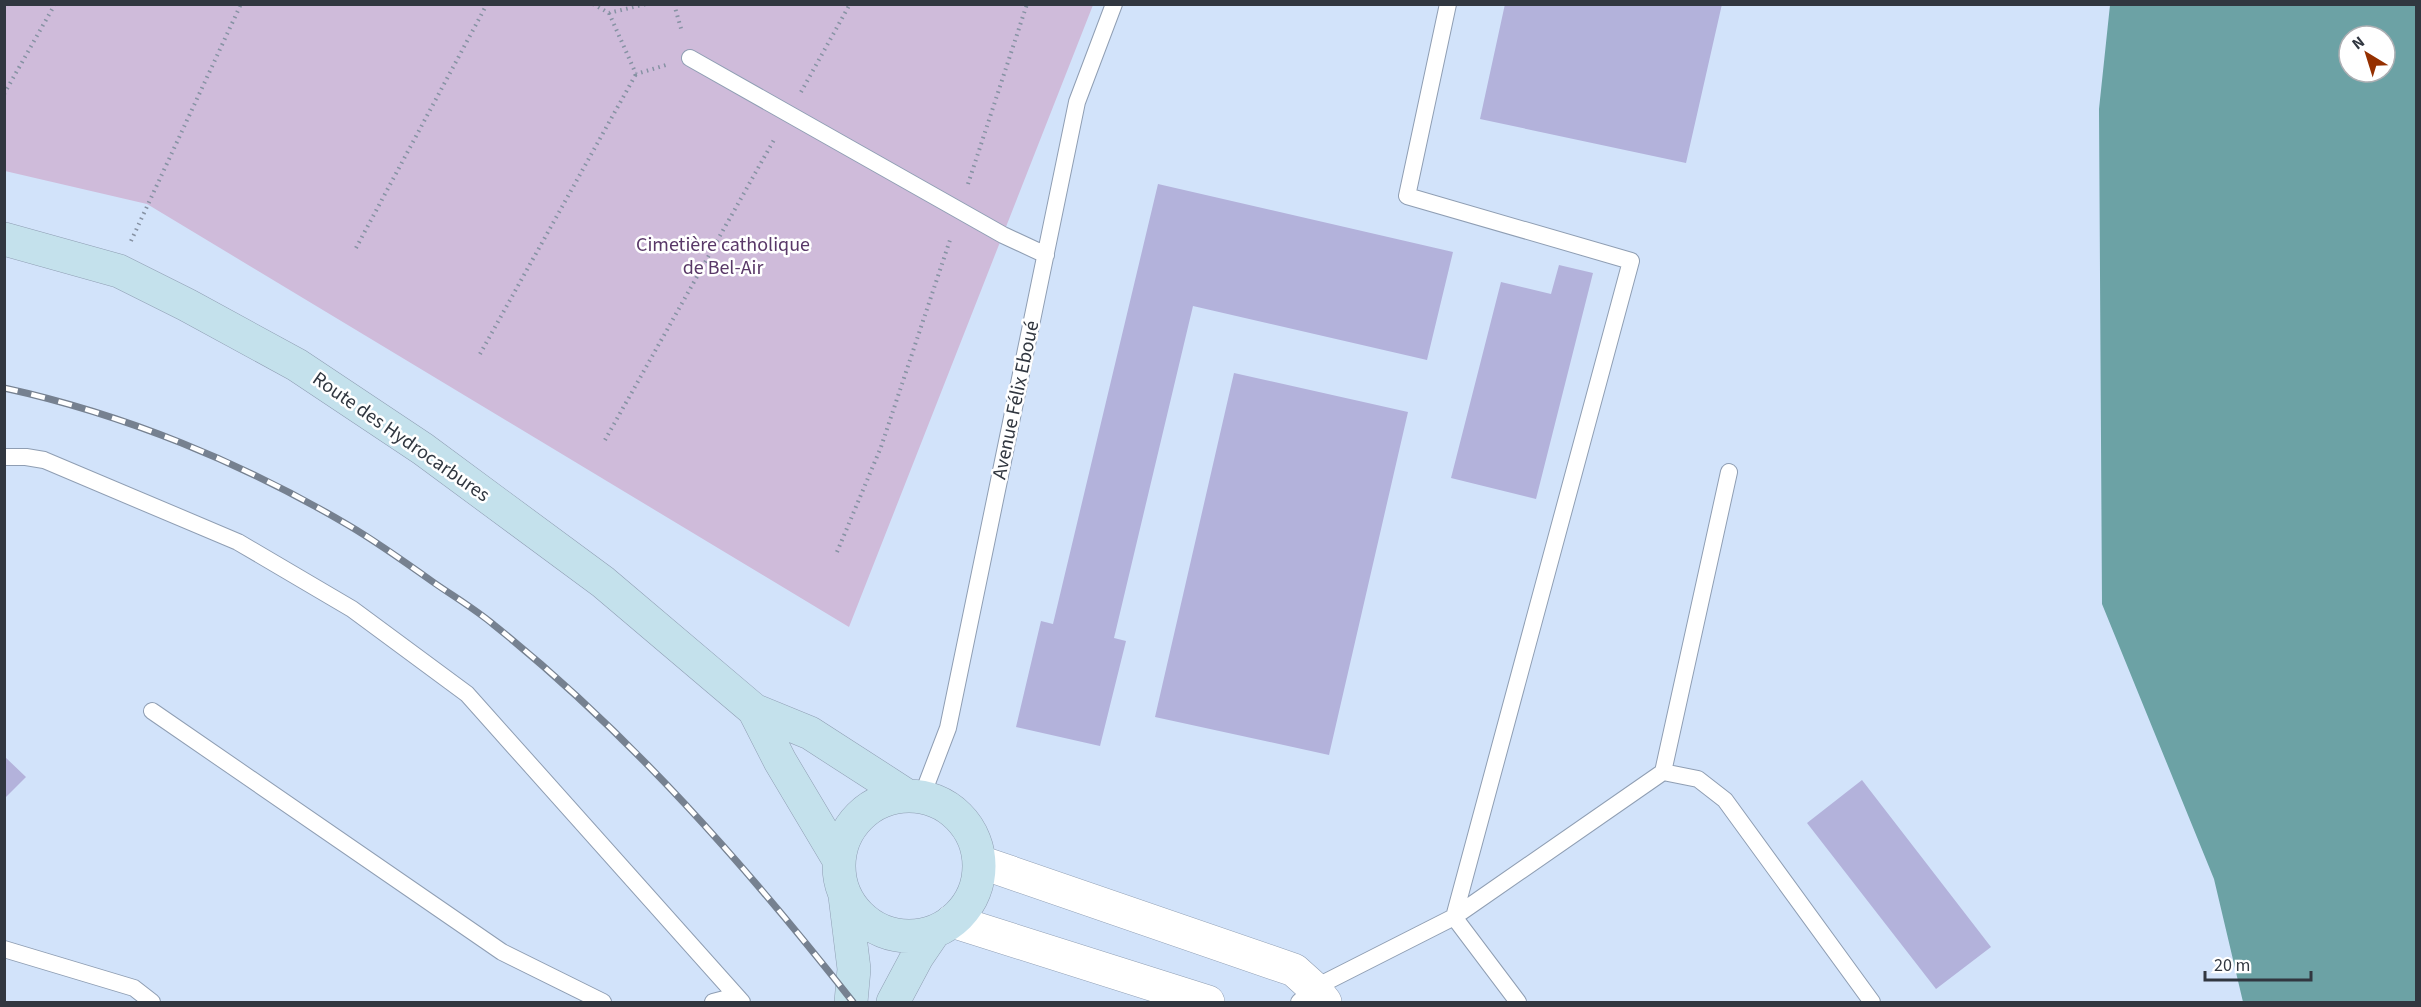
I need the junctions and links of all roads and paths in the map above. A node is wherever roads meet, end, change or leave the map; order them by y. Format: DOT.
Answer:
graph roads {
  1 [pos="55,4"];
  2 [pos="241,4"];
  3 [pos="487,4"];
  4 [pos="593,4"];
  5 [pos="646,4"];
  6 [pos="850,4"];
  7 [pos="1027,4"];
  8 [pos="1114,4"];
  9 [pos="1448,4"];
  10 [pos="609,13"];
  11 [pos="690,58"];
  12 [pos="636,74"];
  13 [pos="4,94"];
  14 [pos="789,114"];
  15 [pos="959,210"];
  16 [pos="4,238"];
  17 [pos="356,248"];
  18 [pos="1046,255"];
  19 [pos="119,271"];
  20 [pos="480,354"];
  21 [pos="605,440"];
  22 [pos="4,457"];
  23 [pos="1729,472"];
  24 [pos="837,552"];
  25 [pos="754,710"];
  26 [pos="152,711"];
  27 [pos="1663,772"];
  28 [pos="914,795"];
  29 [pos="838,860"];
  30 [pos="980,862"];
  31 [pos="845,896"];
  32 [pos="1454,917"];
  33 [pos="943,927"];
  34 [pos="4,950"];
  35 [pos="1313,998"];
  36 [pos="739,999"];
  37 [pos="898,1001"];
  38 [pos="152,1002"];
  39 [pos="603,1002"];
  40 [pos="713,1002"];
  41 [pos="852,1002"];
  42 [pos="1208,1002"];
  43 [pos="1518,1002"];
  44 [pos="1872,1002"];
  1 -- 13 [label="path"];
  2 -- 19 [label="path"];
  3 -- 17 [label="path"];
  4 -- 10 [label="path"];
  5 -- 10 [label="path"];
  6 -- 14 [label="path"];
  7 -- 15 [label="path"];
  8 -- 18 [label="lane, Avenue Félix Eboué"];
  9 -- 32 [label="lane"];
  10 -- 12 [label="path"];
  11 -- 12 [label="path"];
  11 -- 14 [label="lane"];
  12 -- 20 [label="path"];
  14 -- 15 [label="lane"];
  14 -- 21 [label="path"];
  15 -- 18 [label="lane"];
  15 -- 24 [label="path"];
  16 -- 19 [label="street, Route des Hydrocarbures"];
  18 -- 28 [label="lane, Avenue Félix Eboué"];
  19 -- 25 [label="street, Route des Hydrocarbures"];
  22 -- 36 [label="lane"];
  23 -- 27 [label="lane"];
  25 -- 28 [label="street, Route des Hydrocarbures"];
  25 -- 29 [label="street, Route des Hydrocarbures"];
  26 -- 39 [label="lane"];
  27 -- 32 [label="lane"];
  27 -- 44 [label="lane"];
  28 -- 29 [label="street"];
  28 -- 30 [label="street"];
  29 -- 31 [label="street"];
  30 -- 33 [label="street"];
  30 -- 35 [label="street"];
  31 -- 33 [label="street"];
  31 -- 41 [label="street"];
  32 -- 35 [label="lane"];
  32 -- 43 [label="lane"];
  33 -- 37 [label="street"];
  33 -- 42 [label="street"];
  34 -- 38 [label="lane"];
  36 -- 40 [label="lane"];
}
